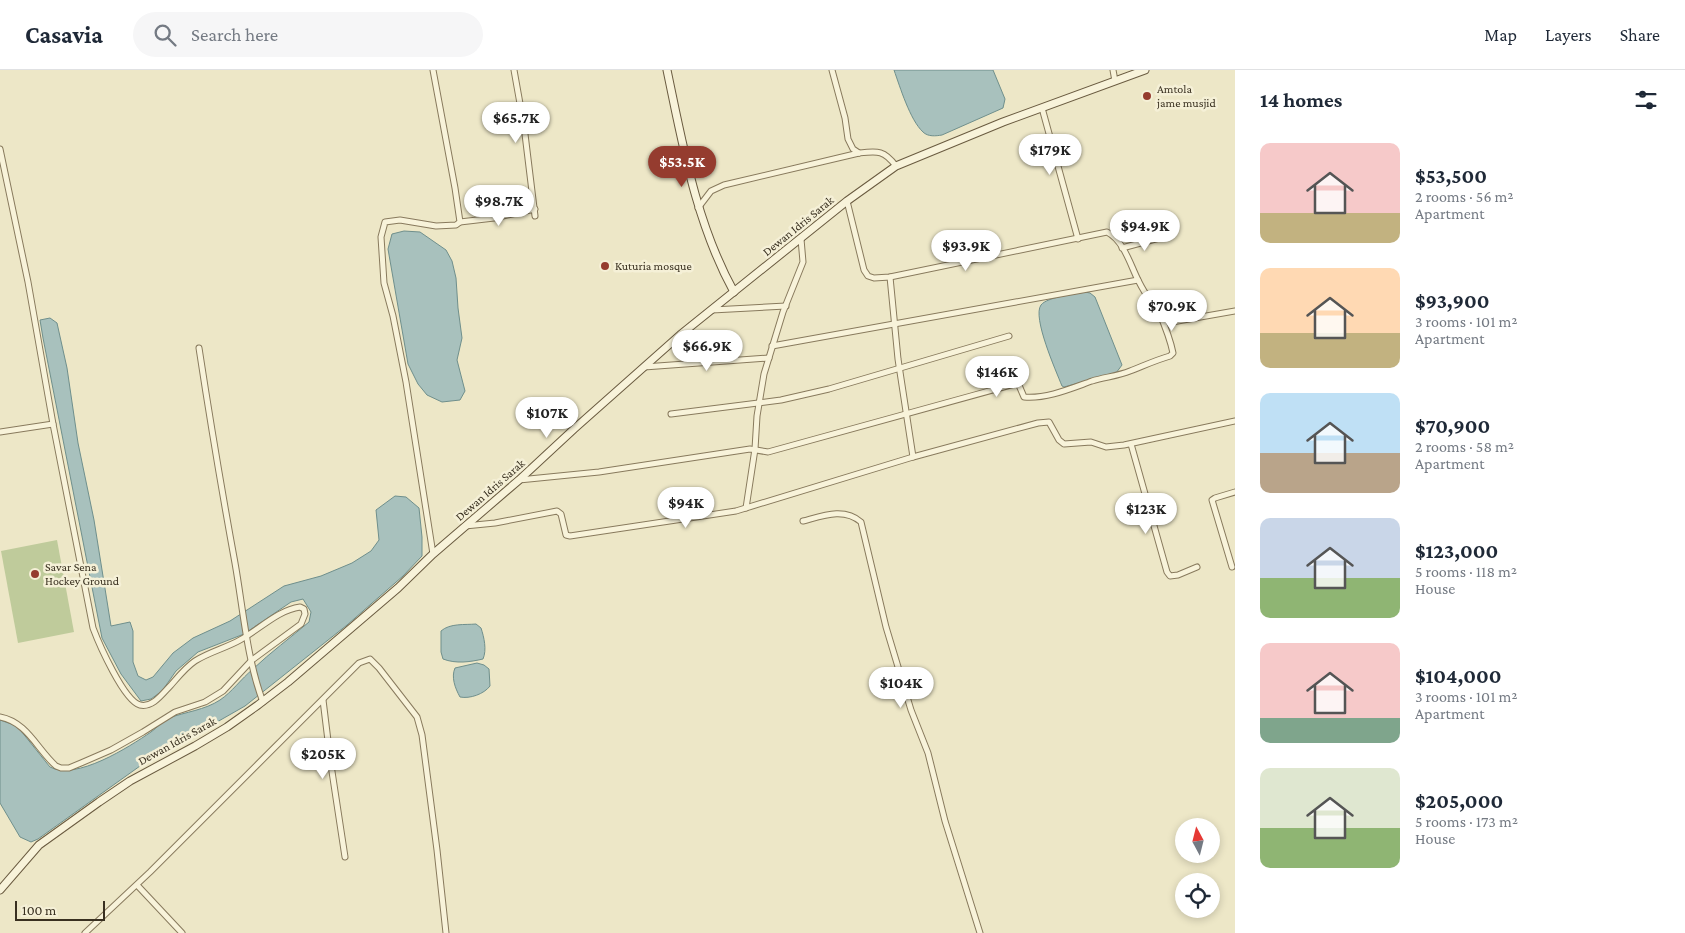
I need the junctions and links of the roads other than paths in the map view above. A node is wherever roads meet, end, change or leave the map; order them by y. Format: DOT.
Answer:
graph roads {
  1 [pos="433,70"];
  2 [pos="514,70"];
  3 [pos="667,70"];
  4 [pos="832,70"];
  5 [pos="1113,70"];
  6 [pos="1145,70"];
  7 [pos="1114,81"];
  8 [pos="1042,108"];
  9 [pos="0,149"];
  10 [pos="859,153"];
  11 [pos="896,166"];
  12 [pos="847,201"];
  13 [pos="698,208"];
  14 [pos="535,210"];
  15 [pos="535,216"];
  16 [pos="460,222"];
  17 [pos="1163,237"];
  18 [pos="801,239"];
  19 [pos="1078,239"];
  20 [pos="1122,248"];
  21 [pos="890,277"];
  22 [pos="1138,280"];
  23 [pos="734,292"];
  24 [pos="786,306"];
  25 [pos="712,310"];
  26 [pos="1158,312"];
  27 [pos="1235,312"];
  28 [pos="1172,322"];
  29 [pos="895,325"];
  30 [pos="1166,328"];
  31 [pos="1009,336"];
  32 [pos="772,346"];
  33 [pos="199,348"];
  34 [pos="769,358"];
  35 [pos="644,367"];
  36 [pos="900,368"];
  37 [pos="759,403"];
  38 [pos="671,414"];
  39 [pos="906,414"];
  40 [pos="1235,421"];
  41 [pos="53,424"];
  42 [pos="0,432"];
  43 [pos="1131,444"];
  44 [pos="755,449"];
  45 [pos="914,457"];
  46 [pos="519,480"];
  47 [pos="1235,492"];
  48 [pos="746,508"];
  49 [pos="803,521"];
  50 [pos="465,526"];
  51 [pos="433,554"];
  52 [pos="1232,567"];
  53 [pos="1197,568"];
  54 [pos="247,636"];
  55 [pos="252,660"];
  56 [pos="323,700"];
  57 [pos="263,702"];
  58 [pos="0,717"];
  59 [pos="345,857"];
  60 [pos="137,885"];
  61 [pos="0,890"];
  62 [pos="87,933"];
  63 [pos="182,933"];
  64 [pos="446,933"];
  65 [pos="980,933"];
  1 -- 16 [label="street"];
  2 -- 14 [label="street"];
  3 -- 13 [label="main road"];
  4 -- 10 [label="street"];
  5 -- 7 [label="street"];
  6 -- 7 [label="main road, Dewan Idris Sarak"];
  7 -- 8 [label="main road, Dewan Idris Sarak"];
  8 -- 11 [label="main road, Dewan Idris Sarak"];
  8 -- 19 [label="street"];
  9 -- 41 [label="street"];
  10 -- 11 [label="street"];
  10 -- 13 [label="street"];
  11 -- 12 [label="main road, Dewan Idris Sarak"];
  12 -- 18 [label="main road, Dewan Idris Sarak"];
  12 -- 21 [label="street"];
  13 -- 23 [label="main road"];
  14 -- 15 [label="street"];
  14 -- 16 [label="street"];
  16 -- 51 [label="street"];
  17 -- 20 [label="street"];
  18 -- 23 [label="main road, Dewan Idris Sarak"];
  18 -- 24 [label="street"];
  19 -- 20 [label="street"];
  19 -- 21 [label="street"];
  20 -- 22 [label="street"];
  21 -- 29 [label="street"];
  22 -- 26 [label="street"];
  22 -- 29 [label="street"];
  23 -- 25 [label="main road, Dewan Idris Sarak"];
  24 -- 25 [label="street"];
  24 -- 32 [label="street"];
  25 -- 35 [label="main road, Dewan Idris Sarak"];
  26 -- 28 [label="street"];
  26 -- 30 [label="street"];
  27 -- 28 [label="street"];
  28 -- 30 [label="street"];
  29 -- 32 [label="street"];
  29 -- 36 [label="street"];
  30 -- 39 [label="street"];
  31 -- 36 [label="street"];
  32 -- 34 [label="street"];
  33 -- 54 [label="street"];
  34 -- 35 [label="street"];
  34 -- 37 [label="street"];
  35 -- 46 [label="main road, Dewan Idris Sarak"];
  36 -- 37 [label="street"];
  36 -- 39 [label="street"];
  37 -- 38 [label="street"];
  37 -- 44 [label="street"];
  39 -- 44 [label="street"];
  39 -- 45 [label="street"];
  40 -- 43 [label="street"];
  41 -- 42 [label="street"];
  41 -- 54 [label="street"];
  43 -- 45 [label="street"];
  43 -- 53 [label="street"];
  44 -- 46 [label="street"];
  44 -- 48 [label="street"];
  45 -- 48 [label="street"];
  46 -- 50 [label="main road, Dewan Idris Sarak"];
  47 -- 52 [label="street"];
  48 -- 50 [label="street"];
  49 -- 65 [label="street"];
  50 -- 51 [label="main road, Dewan Idris Sarak"];
  51 -- 57 [label="main road, Dewan Idris Sarak"];
  54 -- 55 [label="street"];
  54 -- 55 [label="street"];
  55 -- 57 [label="street"];
  55 -- 58 [label="street"];
  56 -- 59 [label="street"];
  56 -- 60 [label="street"];
  56 -- 64 [label="street"];
  57 -- 61 [label="main road, Dewan Idris Sarak"];
  60 -- 62 [label="street"];
  60 -- 63 [label="street"];
}
